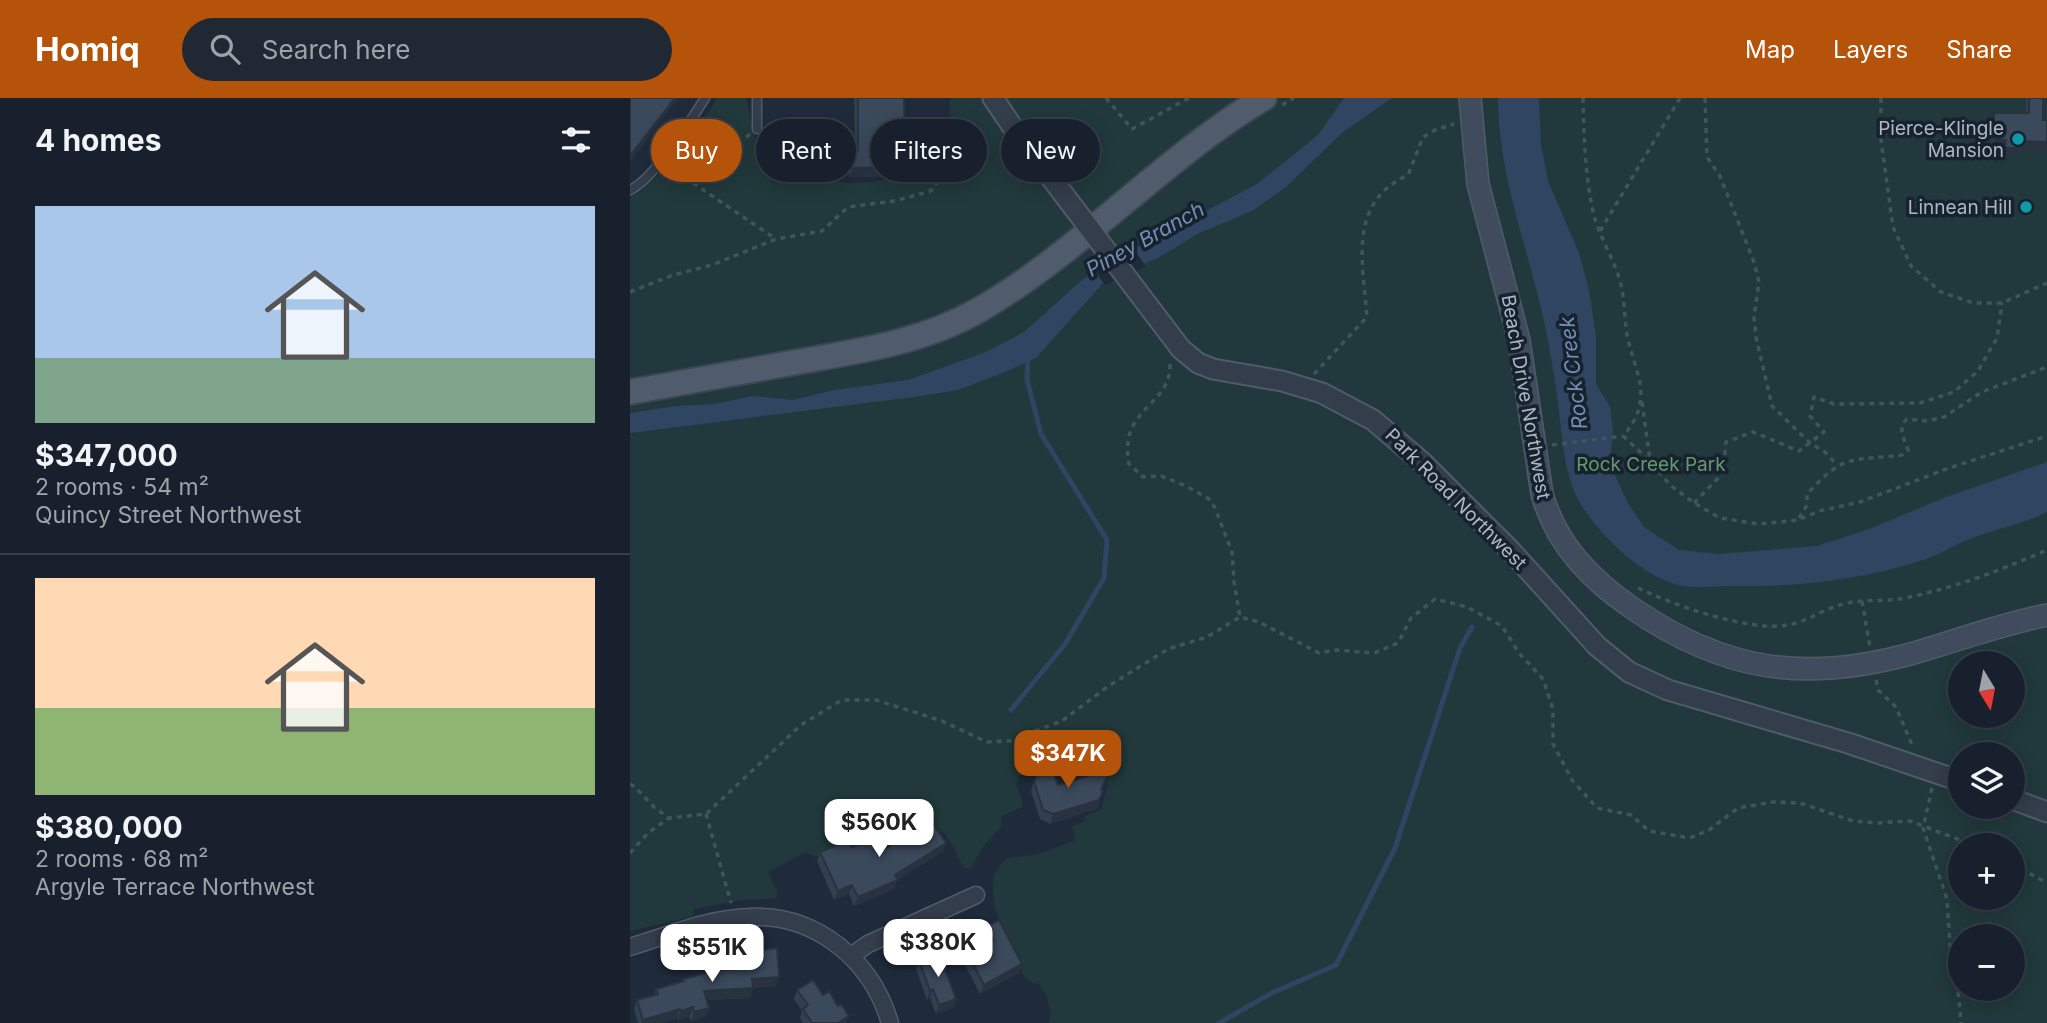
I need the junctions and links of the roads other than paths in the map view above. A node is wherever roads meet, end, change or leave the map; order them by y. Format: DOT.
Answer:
graph roads {
  1 [pos="705,98"];
  2 [pos="757,98"];
  3 [pos="993,98"];
  4 [pos="1264,98"];
  5 [pos="1470,98"];
  6 [pos="757,119"];
  7 [pos="630,190"];
  8 [pos="630,392"];
  9 [pos="2047,615"];
  10 [pos="1948,777"];
  11 [pos="2025,803"];
  12 [pos="2043,808"];
  13 [pos="976,895"];
  14 [pos="630,947"];
  15 [pos="851,956"];
  16 [pos="890,1023"];
  1 -- 7 [label="lane"];
  2 -- 6 [label="lane"];
  3 -- 10 [label="street, Park Road Northwest, bridge"];
  4 -- 8 [label="main road"];
  5 -- 9 [label="main road, Beach Drive Northwest"];
  11 -- 12 [label="street"];
  13 -- 15 [label="street"];
  14 -- 15 [label="street"];
  15 -- 16 [label="street"];
}
